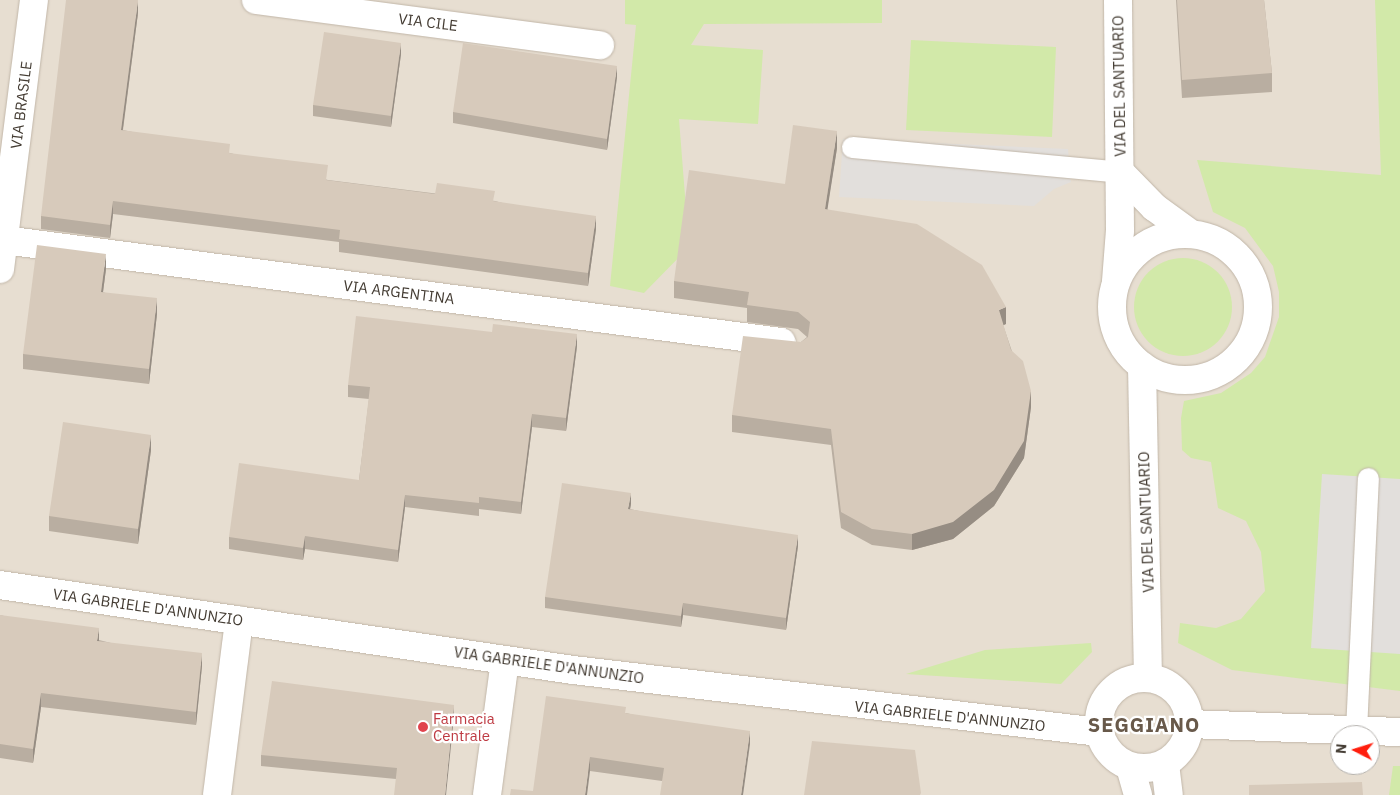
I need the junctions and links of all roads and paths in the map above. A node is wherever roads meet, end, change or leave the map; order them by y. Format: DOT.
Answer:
graph roads {
  1 [pos="34,0"];
  2 [pos="256,0"];
  3 [pos="1118,0"];
  4 [pos="600,45"];
  5 [pos="852,147"];
  6 [pos="1120,172"];
  7 [pos="5,190"];
  8 [pos="1191,234"];
  9 [pos="4,240"];
  10 [pos="0,269"];
  11 [pos="1115,285"];
  12 [pos="794,344"];
  13 [pos="1142,366"];
  14 [pos="1368,478"];
  15 [pos="0,585"];
  16 [pos="239,620"];
  17 [pos="505,660"];
  18 [pos="1148,678"];
  19 [pos="1190,724"];
  20 [pos="1356,725"];
  21 [pos="1330,729"];
  22 [pos="1380,731"];
  23 [pos="1099,732"];
  24 [pos="1400,732"];
  25 [pos="1165,764"];
  26 [pos="1130,767"];
  27 [pos="217,795"];
  28 [pos="487,795"];
  29 [pos="1138,795"];
  30 [pos="1168,795"];
  1 -- 7 [label="street, VIA BRASILE"];
  2 -- 4 [label="street, VIA CILE"];
  3 -- 6 [label="street, VIA DEL SANTUARIO"];
  5 -- 6 [label="lane"];
  6 -- 8 [label="street, VIA DEL SANTUARIO"];
  6 -- 11 [label="street, VIA DEL SANTUARIO"];
  7 -- 9 [label="street, VIA BRASILE"];
  8 -- 11 [label="street"];
  8 -- 13 [label="street"];
  9 -- 10 [label="street, VIA BRASILE"];
  9 -- 12 [label="street, VIA ARGENTINA"];
  11 -- 13 [label="street"];
  13 -- 18 [label="street, VIA DEL SANTUARIO"];
  14 -- 20 [label="lane"];
  15 -- 16 [label="street, VIA GABRIELE D'ANNUNZIO"];
  16 -- 17 [label="street, VIA GABRIELE D'ANNUNZIO"];
  16 -- 27 [label="street"];
  17 -- 23 [label="street, VIA GABRIELE D'ANNUNZIO"];
  17 -- 28 [label="street"];
  18 -- 19 [label="street"];
  18 -- 23 [label="street"];
  19 -- 21 [label="street"];
  19 -- 25 [label="street"];
  22 -- 24 [label="street"];
  23 -- 26 [label="street"];
  25 -- 26 [label="street"];
  25 -- 30 [label="street"];
  26 -- 29 [label="street"];
}
